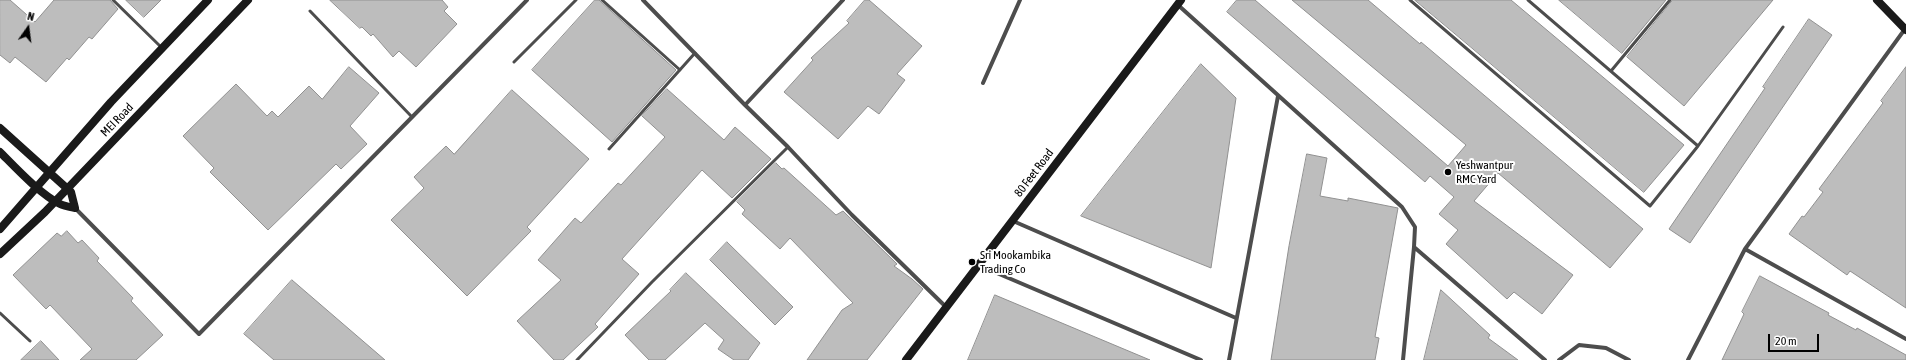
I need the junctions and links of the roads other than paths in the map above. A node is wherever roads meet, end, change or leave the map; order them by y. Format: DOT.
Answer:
graph roads {
  1 [pos="113,0"];
  2 [pos="208,0"];
  3 [pos="248,0"];
  4 [pos="527,0"];
  5 [pos="576,0"];
  6 [pos="602,0"];
  7 [pos="643,0"];
  8 [pos="843,0"];
  9 [pos="1020,0"];
  10 [pos="1410,0"];
  11 [pos="1528,0"];
  12 [pos="1670,0"];
  13 [pos="1877,0"];
  14 [pos="1179,2"];
  15 [pos="310,11"];
  16 [pos="1783,27"];
  17 [pos="1905,29"];
  18 [pos="162,48"];
  19 [pos="695,53"];
  20 [pos="514,62"];
  21 [pos="680,70"];
  22 [pos="1611,71"];
  23 [pos="983,83"];
  24 [pos="1278,96"];
  25 [pos="745,105"];
  26 [pos="412,117"];
  27 [pos="0,128"];
  28 [pos="1698,146"];
  29 [pos="788,147"];
  30 [pos="609,149"];
  31 [pos="0,152"];
  32 [pos="49,174"];
  33 [pos="37,187"];
  34 [pos="67,189"];
  35 [pos="55,201"];
  36 [pos="75,208"];
  37 [pos="1013,220"];
  38 [pos="0,229"];
  39 [pos="1414,248"];
  40 [pos="1745,249"];
  41 [pos="0,254"];
  42 [pos="978,265"];
  43 [pos="946,307"];
  44 [pos="0,313"];
  45 [pos="1236,318"];
  46 [pos="1906,339"];
  47 [pos="30,341"];
  48 [pos="577,360"];
  49 [pos="906,360"];
  50 [pos="1201,360"];
  51 [pos="1229,360"];
  52 [pos="1403,360"];
  53 [pos="1545,360"];
  54 [pos="1559,360"];
  55 [pos="1629,360"];
  56 [pos="1688,360"];
  1 -- 18 [label="lane"];
  2 -- 18 [label="street, MEI Road"];
  3 -- 34 [label="street, MEI Road"];
  4 -- 26 [label="street"];
  5 -- 20 [label="lane"];
  6 -- 21 [label="lane"];
  7 -- 19 [label="street"];
  8 -- 25 [label="street"];
  9 -- 23 [label="street"];
  10 -- 28 [label="lane"];
  11 -- 22 [label="lane"];
  12 -- 22 [label="lane"];
  13 -- 17 [label="street"];
  14 -- 24 [label="street"];
  14 -- 37 [label="street, 80 Feet Road"];
  15 -- 26 [label="lane"];
  16 -- 28 [label="lane"];
  17 -- 40 [label="street"];
  18 -- 32 [label="street, MEI Road"];
  19 -- 21 [label="lane"];
  19 -- 25 [label="street"];
  21 -- 30 [label="lane"];
  22 -- 28 [label="lane"];
  24 -- 39 [label="street"];
  24 -- 45 [label="street"];
  25 -- 29 [label="street"];
  26 -- 36 [label="street"];
  27 -- 32 [label="street"];
  29 -- 43 [label="street"];
  29 -- 48 [label="lane"];
  31 -- 33 [label="street"];
  32 -- 33 [label="street, MEI Road"];
  32 -- 34 [label="street"];
  33 -- 35 [label="street"];
  33 -- 38 [label="street, MEI Road"];
  34 -- 35 [label="street, MEI Road"];
  34 -- 36 [label="street"];
  35 -- 36 [label="street"];
  35 -- 41 [label="street, MEI Road"];
  37 -- 42 [label="street, 80 Feet Road"];
  37 -- 45 [label="street"];
  39 -- 52 [label="street"];
  39 -- 53 [label="street"];
  40 -- 46 [label="street"];
  40 -- 56 [label="street"];
  42 -- 43 [label="street, 80 Feet Road"];
  42 -- 50 [label="street"];
  43 -- 49 [label="street, 80 Feet Road"];
  44 -- 47 [label="lane"];
  45 -- 51 [label="street"];
  54 -- 55 [label="street"];
}
